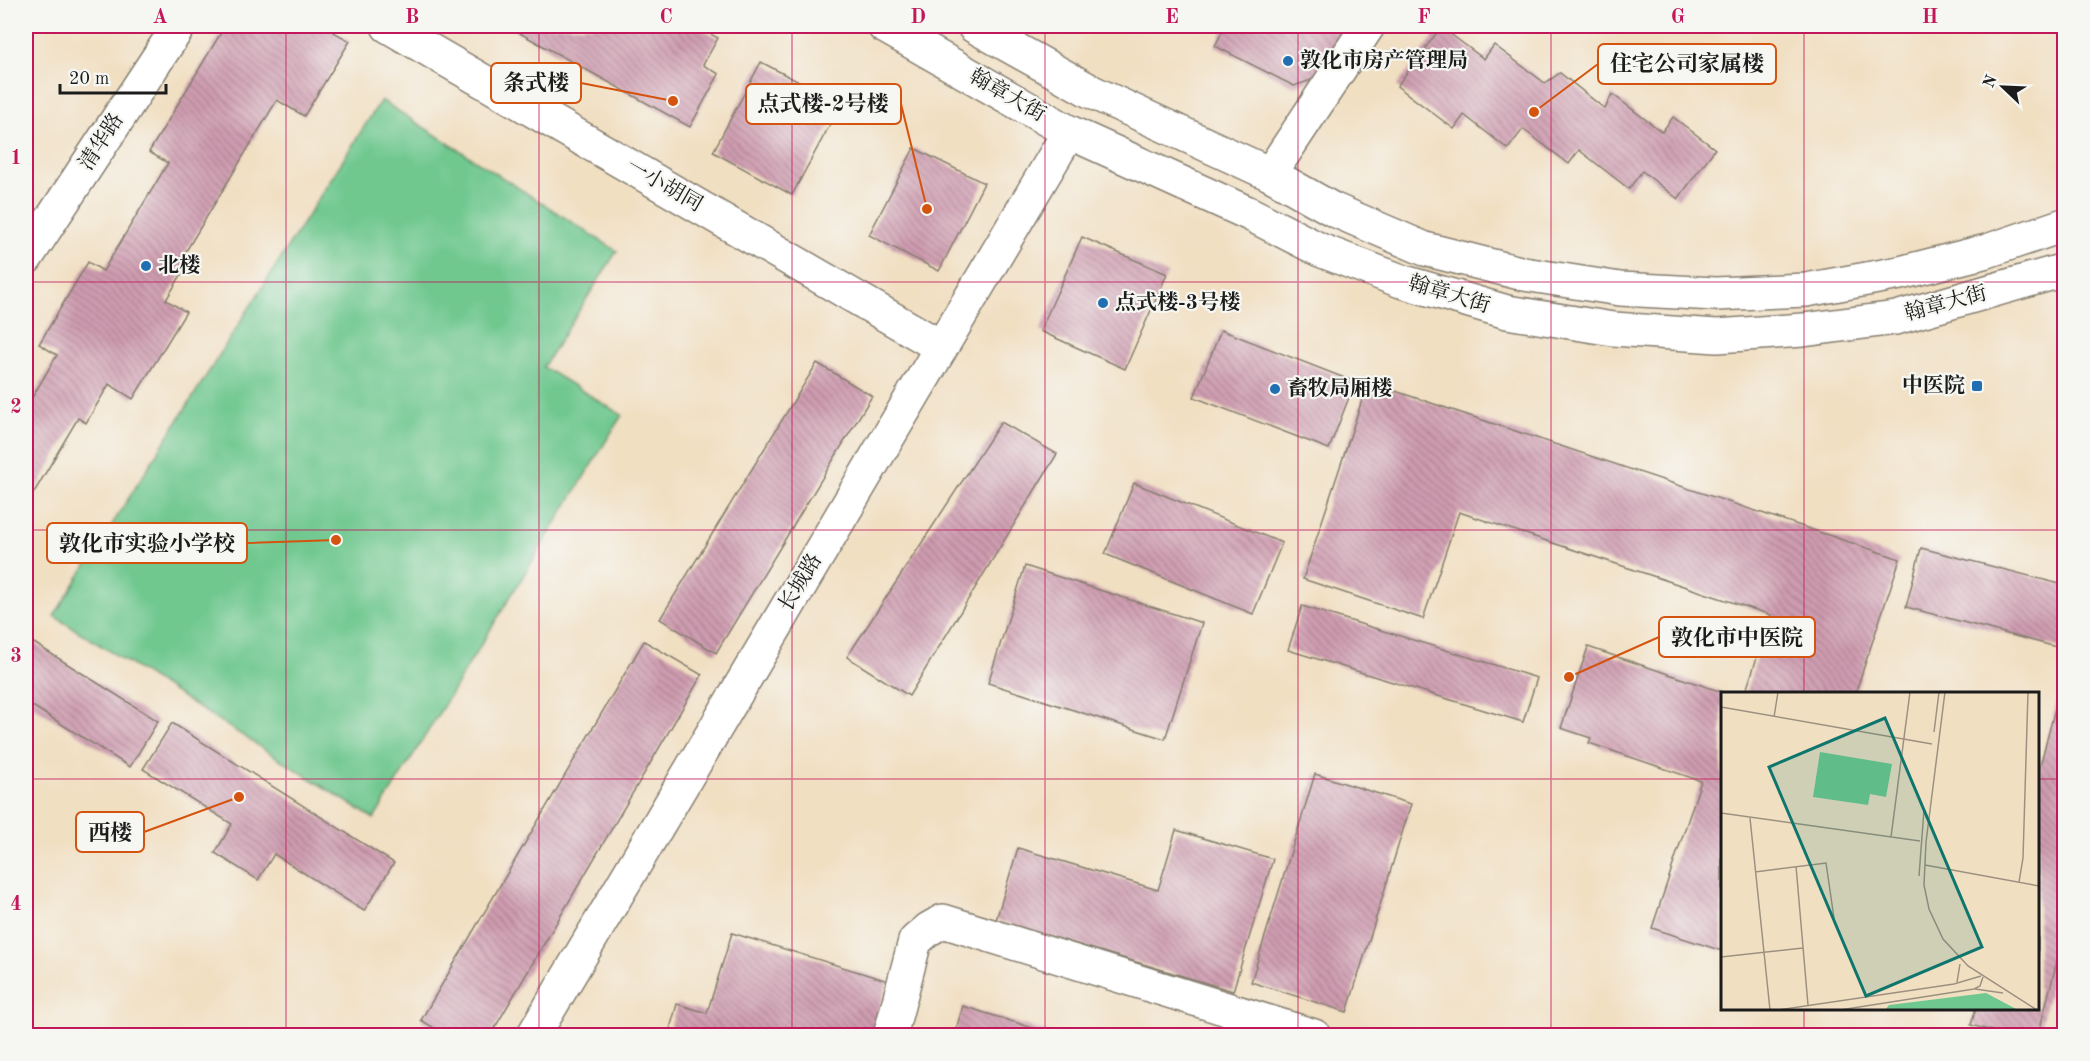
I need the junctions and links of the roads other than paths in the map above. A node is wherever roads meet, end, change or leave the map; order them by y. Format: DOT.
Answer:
graph roads {
  1 [pos="179,26"];
  2 [pos="388,26"];
  3 [pos="884,26"];
  4 [pos="974,26"];
  5 [pos="1368,26"];
  6 [pos="1069,132"];
  7 [pos="1270,174"];
  8 [pos="2064,225"];
  9 [pos="26,258"];
  10 [pos="2064,270"];
  11 [pos="940,347"];
  12 [pos="533,1035"];
  13 [pos="890,1035"];
  14 [pos="1314,1035"];
  1 -- 9 [label="street, 清华路"];
  2 -- 11 [label="street, 一小胡同"];
  3 -- 6 [label="street, 翰章大街"];
  4 -- 7 [label="street, 翰章大街"];
  5 -- 7 [label="street"];
  6 -- 10 [label="street, 翰章大街"];
  6 -- 11 [label="street, 长城路"];
  7 -- 8 [label="street, 翰章大街"];
  11 -- 12 [label="street, 长城路"];
  13 -- 14 [label="street"];
}
